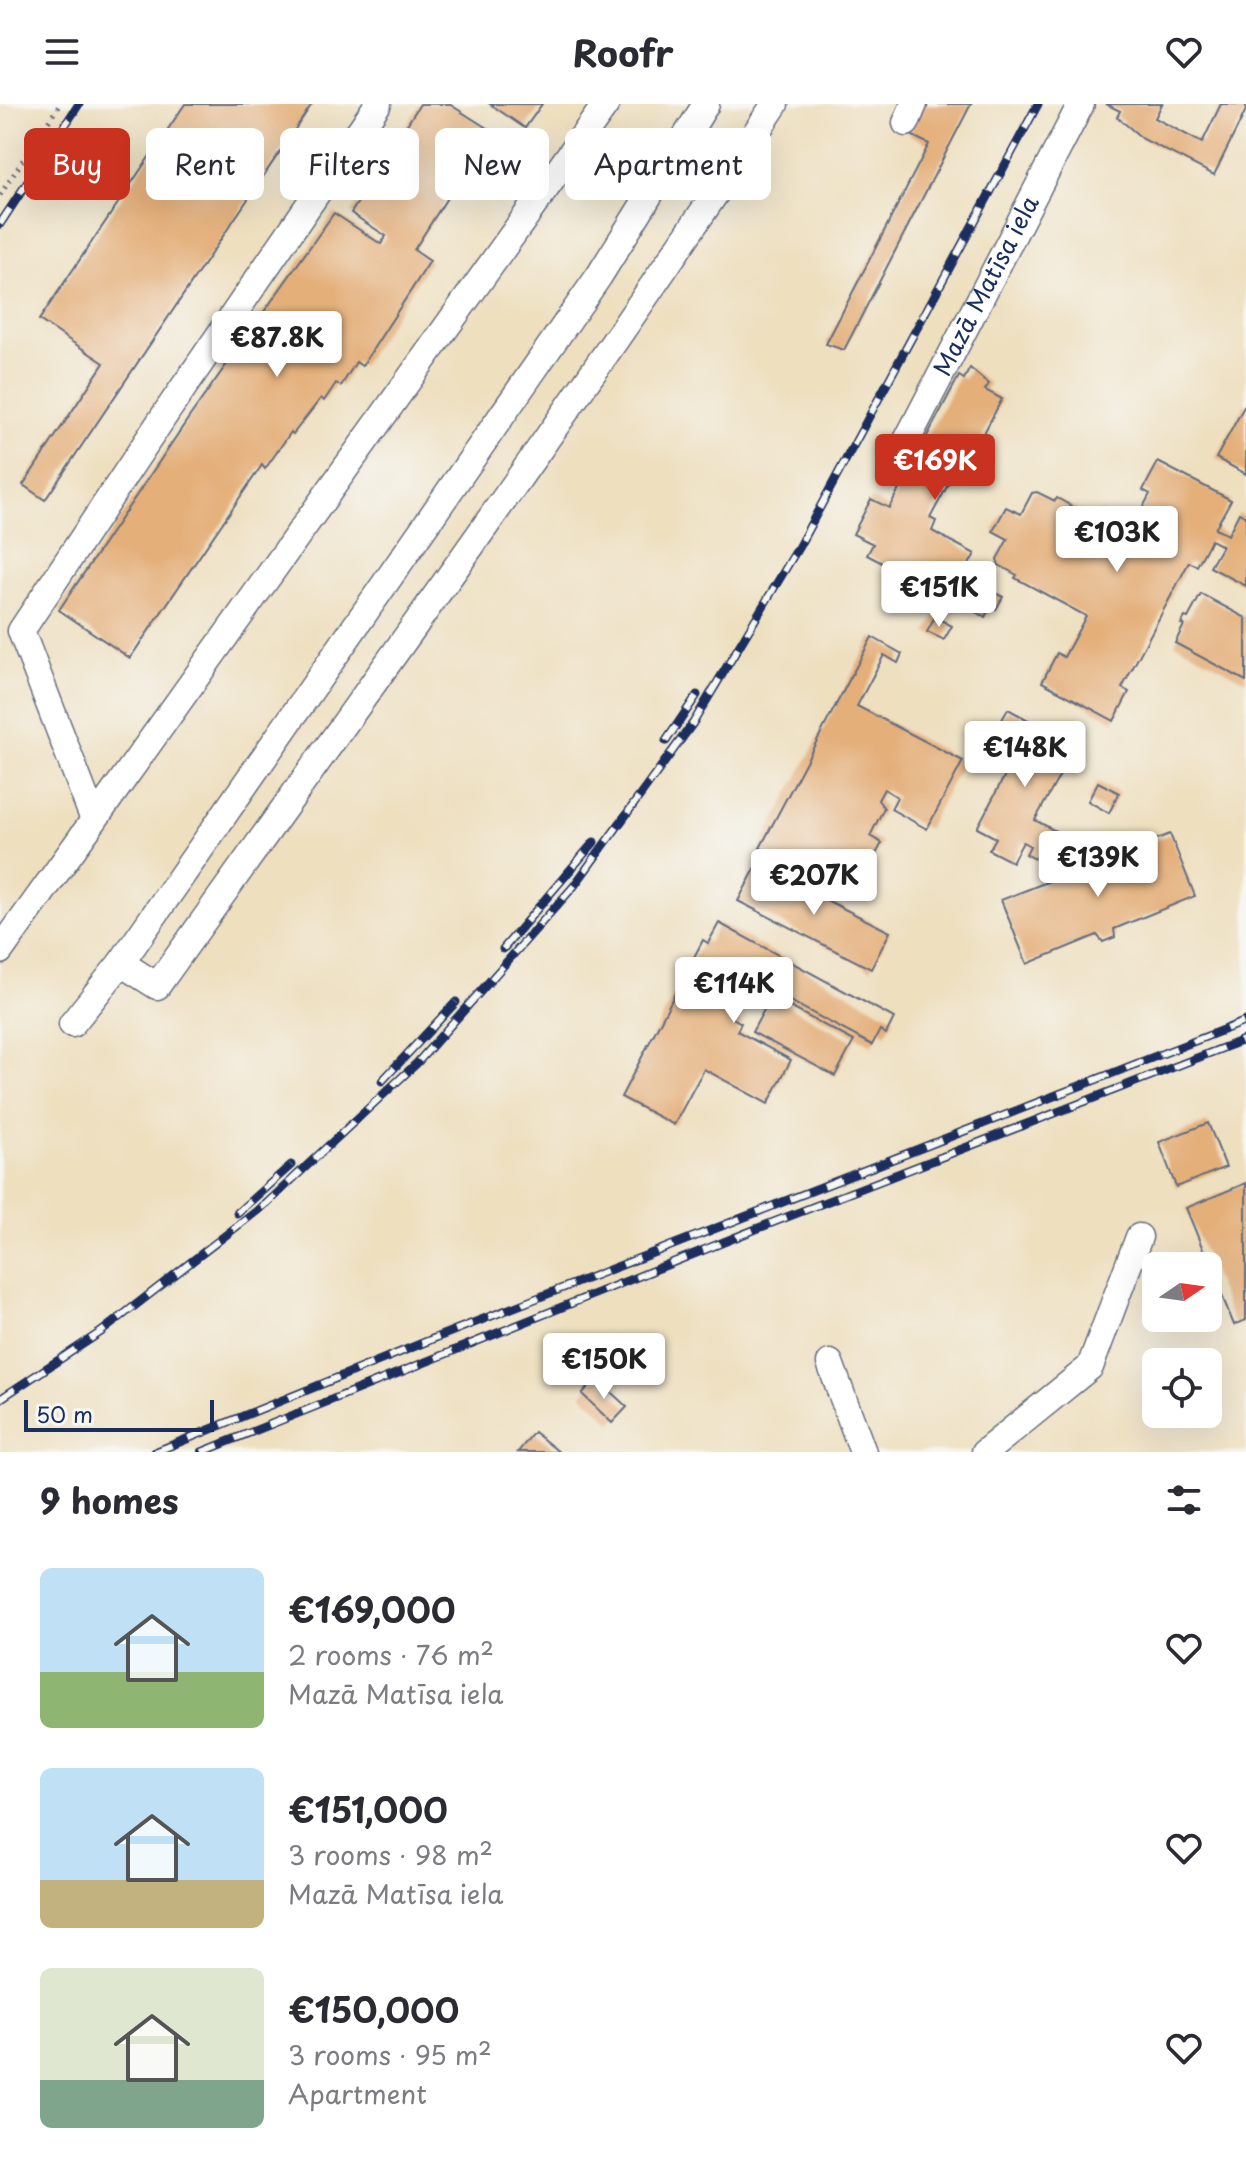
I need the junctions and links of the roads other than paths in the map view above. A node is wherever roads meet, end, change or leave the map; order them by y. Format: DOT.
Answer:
graph roads {
  1 [pos="378,104"];
  2 [pos="606,104"];
  3 [pos="706,104"];
  4 [pos="775,104"];
  5 [pos="1081,104"];
  6 [pos="892,469"];
  7 [pos="94,820"];
  8 [pos="0,951"];
  9 [pos="121,963"];
  10 [pos="72,1024"];
  11 [pos="1139,1237"];
  12 [pos="830,1363"];
  13 [pos="863,1452"];
  14 [pos="985,1452"];
  1 -- 7 [label="street"];
  2 -- 7 [label="street"];
  3 -- 9 [label="street"];
  4 -- 9 [label="street"];
  5 -- 6 [label="street, Mazā Matīsa iela"];
  7 -- 8 [label="street"];
  9 -- 10 [label="street"];
  11 -- 14 [label="street"];
  12 -- 13 [label="street"];
}
